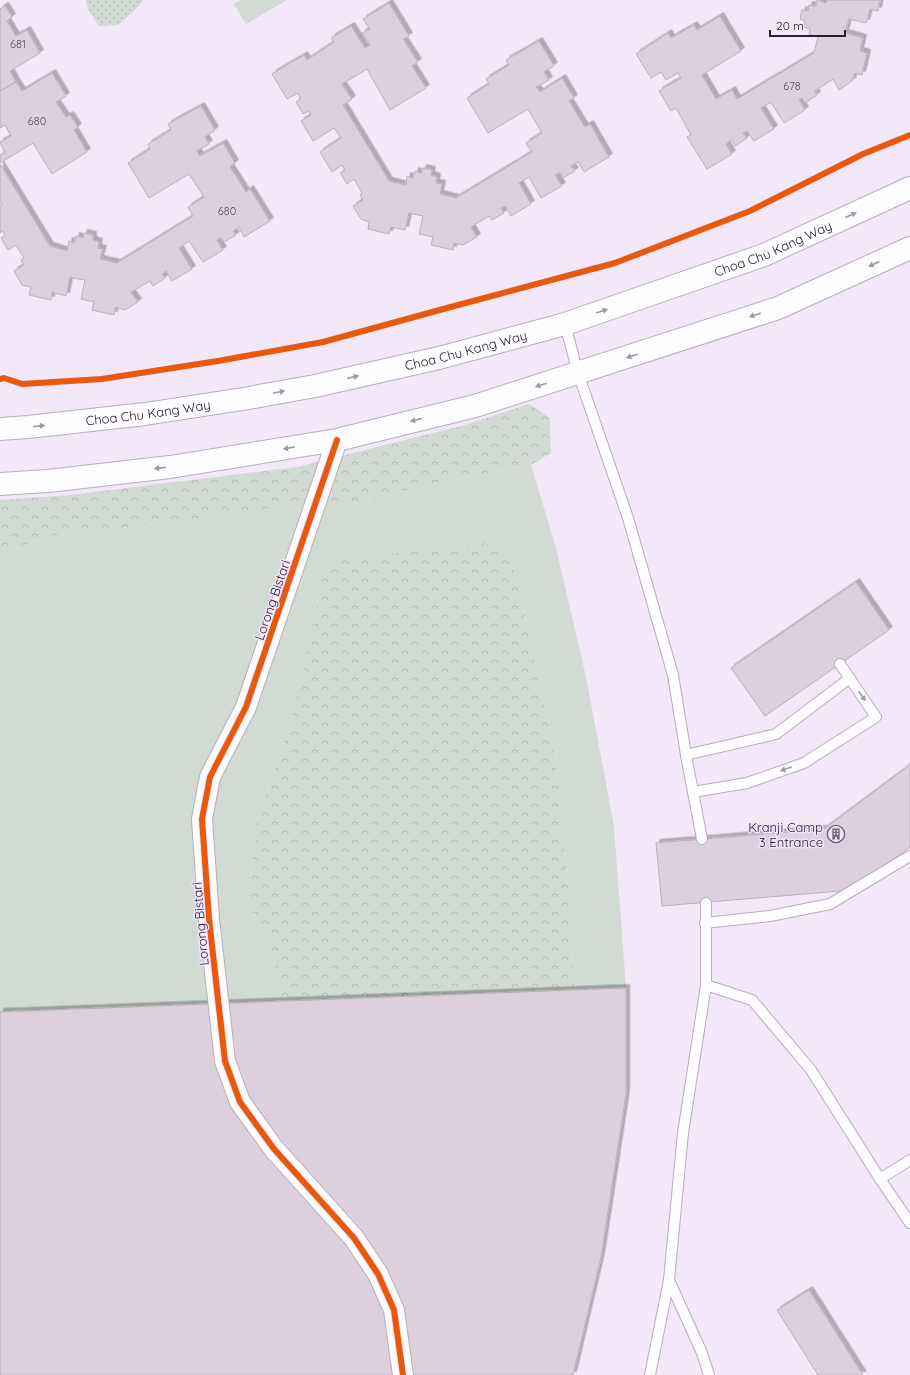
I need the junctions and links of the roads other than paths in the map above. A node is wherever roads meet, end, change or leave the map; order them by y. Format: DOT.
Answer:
graph roads {
  1 [pos="910,182"];
  2 [pos="900,192"];
  3 [pos="910,248"];
  4 [pos="565,324"];
  5 [pos="578,373"];
  6 [pos="0,429"];
  7 [pos="337,440"];
  8 [pos="0,484"];
  9 [pos="840,664"];
  10 [pos="850,678"];
  11 [pos="686,755"];
  12 [pos="693,792"];
  13 [pos="702,839"];
  14 [pos="910,856"];
  15 [pos="706,903"];
  16 [pos="705,923"];
  17 [pos="706,985"];
  18 [pos="910,1160"];
  19 [pos="880,1179"];
  20 [pos="910,1223"];
  21 [pos="668,1280"];
  22 [pos="403,1375"];
  23 [pos="650,1375"];
  24 [pos="708,1375"];
  1 -- 2 [label="main road, Choa Chu Kang Way"];
  4 -- 2 [label="main road, Choa Chu Kang Way, one-way"];
  3 -- 5 [label="main road, one-way"];
  4 -- 5 [label="lane"];
  6 -- 4 [label="main road, Choa Chu Kang Way, one-way"];
  5 -- 7 [label="main road, one-way"];
  5 -- 11 [label="lane"];
  7 -- 8 [label="main road, one-way"];
  7 -- 22 [label="street, Lorong Bistari"];
  9 -- 10 [label="lane"];
  10 -- 11 [label="lane"];
  10 -- 12 [label="lane, one-way"];
  11 -- 12 [label="lane"];
  12 -- 13 [label="lane"];
  14 -- 16 [label="lane"];
  15 -- 16 [label="lane"];
  16 -- 17 [label="lane"];
  17 -- 19 [label="lane"];
  17 -- 21 [label="lane"];
  18 -- 19 [label="lane"];
  19 -- 20 [label="lane"];
  21 -- 23 [label="lane"];
  21 -- 24 [label="lane"];
}
